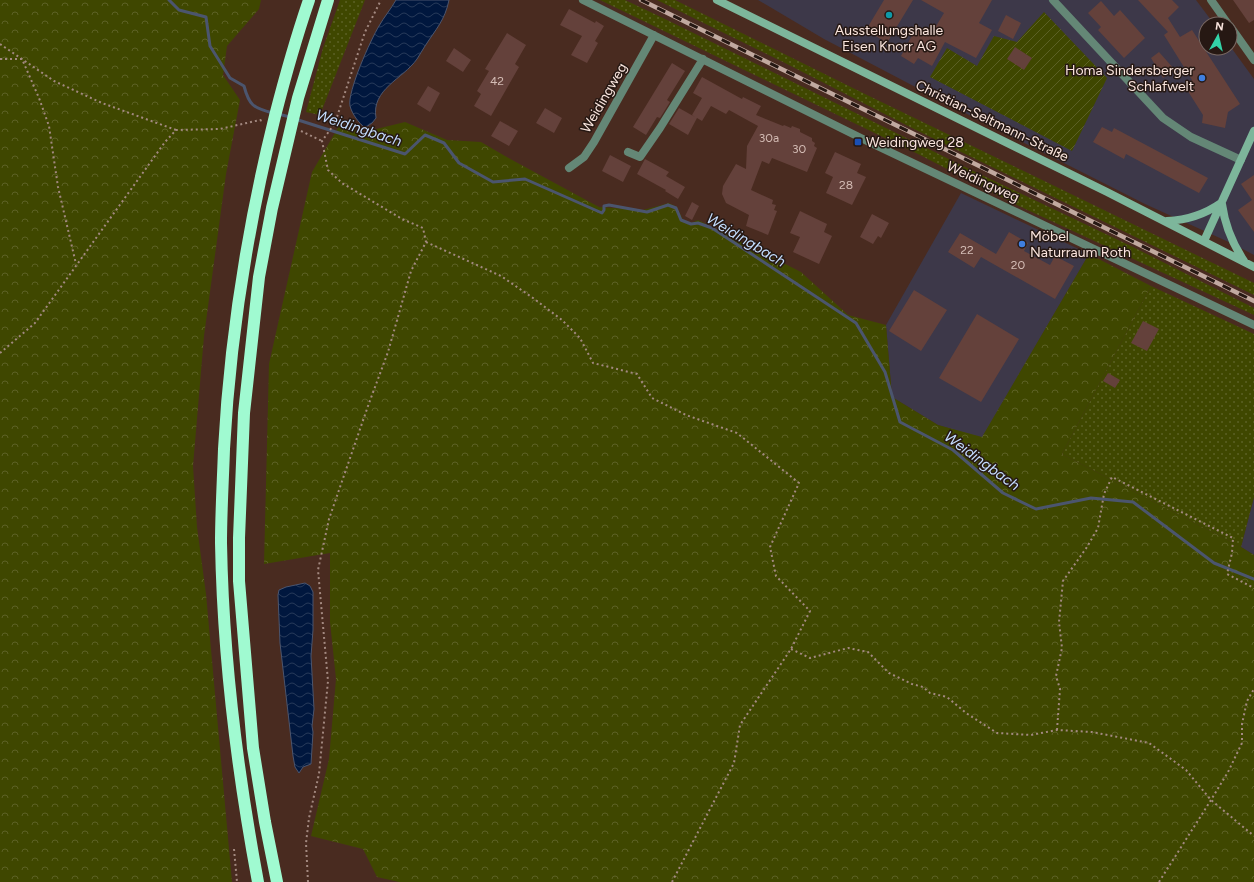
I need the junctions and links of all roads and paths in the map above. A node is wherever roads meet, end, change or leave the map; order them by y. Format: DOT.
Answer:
graph roads {
  1 [pos="309,0"];
  2 [pos="328,0"];
  3 [pos="381,0"];
  4 [pos="583,0"];
  5 [pos="717,0"];
  6 [pos="1053,0"];
  7 [pos="1211,0"];
  8 [pos="1223,16"];
  9 [pos="654,35"];
  10 [pos="1238,38"];
  11 [pos="0,44"];
  12 [pos="0,59"];
  13 [pos="22,59"];
  14 [pos="703,59"];
  15 [pos="1254,60"];
  16 [pos="260,120"];
  17 [pos="176,130"];
  18 [pos="1254,131"];
  19 [pos="628,152"];
  20 [pos="1241,160"];
  21 [pos="569,168"];
  22 [pos="1222,203"];
  23 [pos="1166,221"];
  24 [pos="1204,241"];
  25 [pos="426,242"];
  26 [pos="1245,262"];
  27 [pos="76,265"];
  28 [pos="1254,267"];
  29 [pos="1254,325"];
  30 [pos="0,353"];
  31 [pos="1254,588"];
  32 [pos="791,650"];
  33 [pos="1254,689"];
  34 [pos="1057,730"];
  35 [pos="1211,800"];
  36 [pos="1254,836"];
  37 [pos="234,848"];
  38 [pos="237,882"];
  39 [pos="258,882"];
  40 [pos="277,882"];
  41 [pos="308,882"];
  42 [pos="672,882"];
  43 [pos="1159,882"];
  1 -- 39 [label="highway"];
  2 -- 40 [label="highway"];
  3 -- 25 [label="path"];
  4 -- 9 [label="street, Weidingweg"];
  5 -- 23 [label="main road, Christian-Seltmann-Straße"];
  6 -- 20 [label="street"];
  7 -- 8 [label="street"];
  9 -- 14 [label="street, Weidingweg"];
  9 -- 21 [label="street, Weidingweg"];
  10 -- 15 [label="street"];
  11 -- 13 [label="path"];
  12 -- 13 [label="path"];
  13 -- 17 [label="path"];
  13 -- 27 [label="path"];
  14 -- 19 [label="street"];
  14 -- 29 [label="street, Weidingweg"];
  16 -- 17 [label="path"];
  17 -- 27 [label="path"];
  18 -- 20 [label="main road"];
  20 -- 22 [label="main road"];
  22 -- 23 [label="main road"];
  22 -- 24 [label="main road"];
  22 -- 26 [label="main road"];
  23 -- 24 [label="main road, Christian-Seltmann-Straße"];
  24 -- 26 [label="main road, Christian-Seltmann-Straße"];
  25 -- 32 [label="path"];
  25 -- 41 [label="path"];
  26 -- 28 [label="main road, Christian-Seltmann-Straße"];
  27 -- 30 [label="path"];
  31 -- 34 [label="path"];
  32 -- 34 [label="path"];
  32 -- 42 [label="path"];
  33 -- 35 [label="path"];
  34 -- 35 [label="path"];
  35 -- 36 [label="path"];
  35 -- 43 [label="path"];
  37 -- 38 [label="path"];
}
